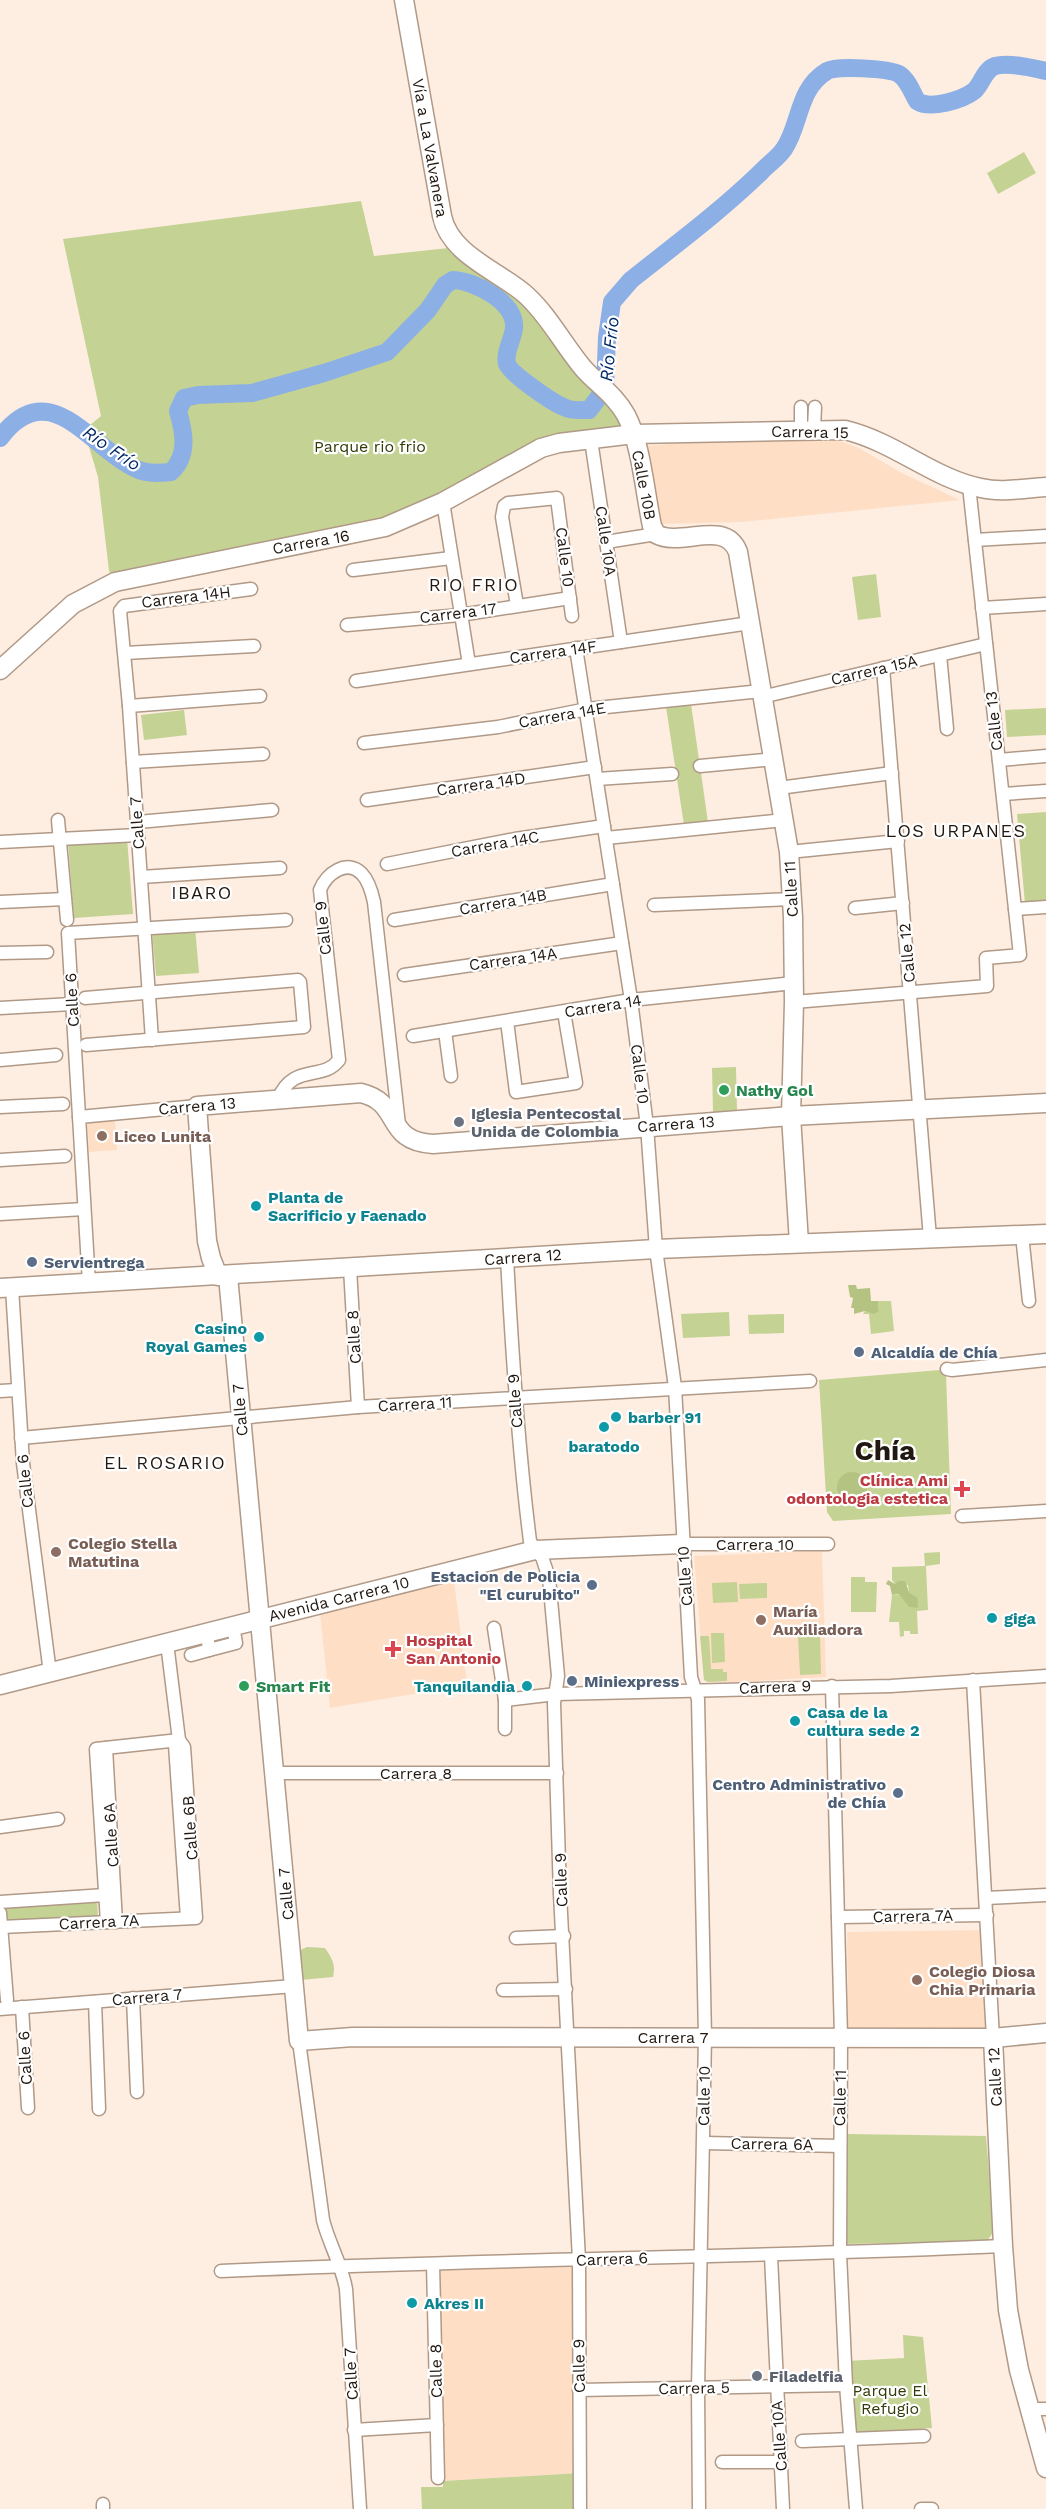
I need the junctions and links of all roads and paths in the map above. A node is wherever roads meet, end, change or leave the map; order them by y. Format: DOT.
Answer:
graph roads {
  1 [pos="404,0"];
  2 [pos="815,406"];
  3 [pos="801,407"];
  4 [pos="808,429"];
  5 [pos="634,434"];
  6 [pos="591,440"];
  7 [pos="969,486"];
  8 [pos="1046,487"];
  9 [pos="443,502"];
  10 [pos="656,534"];
  11 [pos="1046,536"];
  12 [pos="975,540"];
  13 [pos="606,543"];
  14 [pos="451,558"];
  15 [pos="353,570"];
  16 [pos="251,589"];
  17 [pos="570,598"];
  18 [pos="1046,604"];
  19 [pos="517,605"];
  20 [pos="121,607"];
  21 [pos="982,608"];
  22 [pos="460,615"];
  23 [pos="572,616"];
  24 [pos="750,622"];
  25 [pos="347,625"];
  26 [pos="621,642"];
  27 [pos="986,644"];
  28 [pos="254,646"];
  29 [pos="576,648"];
  30 [pos="124,653"];
  31 [pos="940,655"];
  32 [pos="469,664"];
  33 [pos="883,668"];
  34 [pos="0,670"];
  35 [pos="356,681"];
  36 [pos="762,694"];
  37 [pos="260,696"];
  38 [pos="129,706"];
  39 [pos="586,709"];
  40 [pos="947,729"];
  41 [pos="364,743"];
  42 [pos="263,754"];
  43 [pos="1046,756"];
  44 [pos="774,759"];
  45 [pos="999,760"];
  46 [pos="133,762"];
  47 [pos="700,766"];
  48 [pos="596,773"];
  49 [pos="892,773"];
  50 [pos="672,774"];
  51 [pos="779,788"];
  52 [pos="1046,791"];
  53 [pos="1003,794"];
  54 [pos="367,800"];
  55 [pos="272,810"];
  56 [pos="58,820"];
  57 [pos="784,820"];
  58 [pos="138,822"];
  59 [pos="605,832"];
  60 [pos="138,836"];
  61 [pos="60,839"];
  62 [pos="0,842"];
  63 [pos="898,842"];
  64 [pos="789,852"];
  65 [pos="387,864"];
  66 [pos="280,867"];
  67 [pos="141,878"];
  68 [pos="613,884"];
  69 [pos="65,899"];
  70 [pos="792,899"];
  71 [pos="0,902"];
  72 [pos="903,903"];
  73 [pos="654,905"];
  74 [pos="1046,907"];
  75 [pos="855,908"];
  76 [pos="1015,909"];
  77 [pos="67,920"];
  78 [pos="286,920"];
  79 [pos="394,921"];
  80 [pos="144,927"];
  81 [pos="622,943"];
  82 [pos="47,952"];
  83 [pos="0,953"];
  84 [pos="404,975"];
  85 [pos="794,983"];
  86 [pos="910,991"];
  87 [pos="149,993"];
  88 [pos="85,998"];
  89 [pos="631,1000"];
  90 [pos="794,1002"];
  91 [pos="72,1004"];
  92 [pos="0,1008"];
  93 [pos="564,1012"];
  94 [pos="507,1021"];
  95 [pos="445,1031"];
  96 [pos="413,1036"];
  97 [pos="152,1040"];
  98 [pos="86,1045"];
  99 [pos="56,1055"];
  100 [pos="0,1060"];
  101 [pos="451,1076"];
  102 [pos="278,1099"];
  103 [pos="1046,1103"];
  104 [pos="63,1104"];
  105 [pos="197,1106"];
  106 [pos="0,1107"];
  107 [pos="920,1109"];
  108 [pos="791,1116"];
  109 [pos="79,1117"];
  110 [pos="647,1126"];
  111 [pos="400,1132"];
  112 [pos="65,1156"];
  113 [pos="0,1160"];
  114 [pos="84,1209"];
  115 [pos="0,1214"];
  116 [pos="1046,1234"];
  117 [pos="1022,1235"];
  118 [pos="930,1238"];
  119 [pos="799,1243"];
  120 [pos="656,1249"];
  121 [pos="507,1258"];
  122 [pos="350,1268"];
  123 [pos="223,1276"];
  124 [pos="89,1282"];
  125 [pos="6,1288"];
  126 [pos="1029,1301"];
  127 [pos="1046,1360"];
  128 [pos="946,1369"];
  129 [pos="810,1381"];
  130 [pos="675,1387"];
  131 [pos="17,1390"];
  132 [pos="0,1391"];
  133 [pos="514,1399"];
  134 [pos="358,1407"];
  135 [pos="241,1416"];
  136 [pos="21,1438"];
  137 [pos="1046,1511"];
  138 [pos="962,1516"];
  139 [pos="682,1544"];
  140 [pos="828,1544"];
  141 [pos="535,1550"];
  142 [pos="260,1618"];
  143 [pos="494,1628"];
  144 [pos="208,1641"];
  145 [pos="167,1643"];
  146 [pos="191,1655"];
  147 [pos="50,1673"];
  148 [pos="1046,1676"];
  149 [pos="973,1680"];
  150 [pos="0,1686"];
  151 [pos="832,1686"];
  152 [pos="696,1689"];
  153 [pos="556,1694"];
  154 [pos="505,1700"];
  155 [pos="505,1730"];
  156 [pos="179,1740"];
  157 [pos="101,1748"];
  158 [pos="274,1773"];
  159 [pos="557,1773"];
  160 [pos="58,1818"];
  161 [pos="0,1827"];
  162 [pos="105,1895"];
  163 [pos="1046,1895"];
  164 [pos="986,1898"];
  165 [pos="0,1902"];
  166 [pos="0,1913"];
  167 [pos="987,1915"];
  168 [pos="838,1917"];
  169 [pos="192,1918"];
  170 [pos="112,1922"];
  171 [pos="1,1927"];
  172 [pos="564,1935"];
  173 [pos="516,1938"];
  174 [pos="294,1986"];
  175 [pos="566,1989"];
  176 [pos="503,1990"];
  177 [pos="134,1998"];
  178 [pos="95,2002"];
  179 [pos="3,2004"];
  180 [pos="22,2007"];
  181 [pos="1046,2033"];
  182 [pos="568,2036"];
  183 [pos="705,2037"];
  184 [pos="841,2037"];
  185 [pos="993,2038"];
  186 [pos="299,2041"];
  187 [pos="137,2092"];
  188 [pos="27,2108"];
  189 [pos="99,2109"];
  190 [pos="704,2143"];
  191 [pos="840,2146"];
  192 [pos="1003,2246"];
  193 [pos="840,2253"];
  194 [pos="701,2256"];
  195 [pos="771,2256"];
  196 [pos="579,2260"];
  197 [pos="433,2264"];
  198 [pos="340,2266"];
  199 [pos="221,2271"];
  200 [pos="846,2385"];
  201 [pos="776,2386"];
  202 [pos="698,2388"];
  203 [pos="579,2390"];
  204 [pos="1038,2409"];
  205 [pos="437,2425"];
  206 [pos="354,2430"];
  207 [pos="924,2436"];
  208 [pos="849,2440"];
  209 [pos="802,2441"];
  210 [pos="722,2462"];
  211 [pos="780,2462"];
  212 [pos="1046,2468"];
  213 [pos="438,2478"];
  214 [pos="360,2509"];
  215 [pos="580,2509"];
  216 [pos="699,2509"];
  217 [pos="783,2509"];
  218 [pos="856,2509"];
  219 [pos="921,2509"];
  220 [pos="932,2509"];
  1 -- 5 [label="street, Vía a La Valvanera"];
  2 -- 4 [label="street"];
  3 -- 4 [label="street"];
  4 -- 5 [label="street, Carrera 15"];
  4 -- 7 [label="street, Carrera 15"];
  5 -- 6 [label="street, Carrera 16"];
  5 -- 10 [label="street, Calle 10B"];
  6 -- 9 [label="street, Carrera 16"];
  6 -- 13 [label="street, Calle 10A"];
  7 -- 8 [label="street, Carrera 15"];
  7 -- 12 [label="street, Calle 13"];
  9 -- 14 [label="street"];
  9 -- 34 [label="street, Carrera 16"];
  10 -- 13 [label="street"];
  10 -- 24 [label="street, Calle 11"];
  11 -- 12 [label="street"];
  12 -- 21 [label="street, Calle 13"];
  13 -- 26 [label="street, Calle 10A"];
  14 -- 15 [label="street"];
  14 -- 22 [label="street"];
  16 -- 20 [label="street, Carrera 14H"];
  17 -- 19 [label="street, Carrera 17"];
  17 -- 19 [label="street, Calle 10"];
  17 -- 23 [label="street, Calle 10"];
  18 -- 21 [label="street"];
  19 -- 22 [label="street, Carrera 17"];
  20 -- 30 [label="street, Calle 7"];
  21 -- 27 [label="street, Calle 13"];
  22 -- 25 [label="street, Carrera 17"];
  22 -- 32 [label="street"];
  24 -- 26 [label="street, Carrera 14F"];
  24 -- 36 [label="street, Calle 11"];
  26 -- 29 [label="street, Carrera 14F"];
  27 -- 31 [label="street, Carrera 15A"];
  27 -- 45 [label="street, Calle 13"];
  28 -- 30 [label="street"];
  29 -- 32 [label="street, Carrera 14F"];
  29 -- 39 [label="street, Calle 10"];
  30 -- 38 [label="street, Calle 7"];
  31 -- 33 [label="street, Carrera 15A"];
  31 -- 40 [label="street"];
  32 -- 35 [label="street, Carrera 14F"];
  33 -- 36 [label="street, Carrera 15A"];
  33 -- 49 [label="street, Calle 12"];
  36 -- 39 [label="street, Carrera 14E"];
  36 -- 44 [label="street, Calle 11"];
  37 -- 38 [label="street"];
  38 -- 46 [label="street, Calle 7"];
  39 -- 41 [label="street, Carrera 14E"];
  39 -- 48 [label="street, Calle 10"];
  42 -- 46 [label="street"];
  43 -- 45 [label="street"];
  44 -- 47 [label="street"];
  44 -- 51 [label="street, Calle 11"];
  45 -- 53 [label="street, Calle 13"];
  46 -- 58 [label="street, Calle 7"];
  48 -- 50 [label="street, Carrera 14D"];
  48 -- 54 [label="street, Carrera 14D"];
  48 -- 59 [label="street, Calle 10"];
  49 -- 51 [label="street"];
  49 -- 63 [label="street, Calle 12"];
  51 -- 57 [label="street, Calle 11"];
  52 -- 53 [label="street"];
  53 -- 76 [label="street, Calle 13"];
  55 -- 58 [label="street"];
  56 -- 61 [label="street"];
  57 -- 59 [label="street, Carrera 14C"];
  57 -- 64 [label="street, Calle 11"];
  58 -- 60 [label="street, Calle 7"];
  59 -- 65 [label="street, Carrera 14C"];
  59 -- 68 [label="street, Calle 10"];
  60 -- 61 [label="street"];
  60 -- 67 [label="street, Calle 7"];
  61 -- 62 [label="street"];
  61 -- 69 [label="street"];
  63 -- 64 [label="street"];
  63 -- 72 [label="street, Calle 12"];
  64 -- 70 [label="street, Calle 11"];
  66 -- 67 [label="street"];
  67 -- 80 [label="street, Calle 7"];
  68 -- 79 [label="street, Carrera 14B"];
  68 -- 81 [label="street, Calle 10"];
  69 -- 71 [label="street"];
  69 -- 77 [label="street"];
  70 -- 73 [label="street"];
  70 -- 85 [label="street, Calle 11"];
  72 -- 75 [label="street"];
  72 -- 86 [label="street, Calle 12"];
  74 -- 76 [label="street"];
  76 -- 86 [label="street, Calle 13"];
  78 -- 80 [label="street"];
  80 -- 87 [label="street, Calle 7"];
  80 -- 91 [label="street, Calle 6"];
  81 -- 84 [label="street, Carrera 14A"];
  81 -- 89 [label="street, Calle 10"];
  82 -- 83 [label="street"];
  85 -- 89 [label="street, Carrera 14"];
  85 -- 90 [label="street, Calle 11"];
  86 -- 90 [label="street"];
  86 -- 107 [label="street, Calle 12"];
  87 -- 88 [label="street"];
  87 -- 97 [label="street, Calle 7"];
  87 -- 97 [label="street"];
  89 -- 93 [label="street, Carrera 14"];
  89 -- 110 [label="street, Calle 10"];
  90 -- 108 [label="street, Calle 11"];
  91 -- 92 [label="street"];
  91 -- 109 [label="street, Calle 6"];
  93 -- 94 [label="street, Carrera 14"];
  93 -- 94 [label="street"];
  94 -- 95 [label="street, Carrera 14"];
  95 -- 96 [label="street, Carrera 14"];
  95 -- 101 [label="street"];
  97 -- 98 [label="street"];
  99 -- 100 [label="street"];
  102 -- 105 [label="street, Carrera 13"];
  102 -- 111 [label="street, Carrera 13"];
  102 -- 111 [label="street, Calle 9"];
  103 -- 107 [label="street, Carrera 13"];
  104 -- 106 [label="street"];
  105 -- 109 [label="street, Carrera 13"];
  105 -- 123 [label="street, Calle 7"];
  107 -- 108 [label="street, Carrera 13"];
  107 -- 118 [label="street, Calle 12"];
  108 -- 110 [label="street, Carrera 13"];
  108 -- 119 [label="street, Calle 11"];
  109 -- 114 [label="street, Calle 6"];
  110 -- 111 [label="street, Carrera 13"];
  110 -- 120 [label="street, Calle 10"];
  112 -- 113 [label="street"];
  114 -- 115 [label="street"];
  114 -- 124 [label="street, Calle 6"];
  116 -- 117 [label="street, Carrera 12"];
  117 -- 118 [label="street, Carrera 12"];
  117 -- 126 [label="street"];
  118 -- 119 [label="street, Carrera 12"];
  119 -- 120 [label="street, Carrera 12"];
  120 -- 121 [label="street, Carrera 12"];
  120 -- 130 [label="street, Calle 10"];
  121 -- 122 [label="street, Carrera 12"];
  121 -- 133 [label="street, Calle 9"];
  122 -- 123 [label="street, Carrera 12"];
  122 -- 134 [label="street, Calle 8"];
  123 -- 124 [label="street, Carrera 12"];
  123 -- 135 [label="street, Calle 7"];
  124 -- 125 [label="street, Carrera 12"];
  125 -- 131 [label="street, Calle 6"];
  127 -- 128 [label="street"];
  129 -- 130 [label="street, Carrera 11"];
  130 -- 133 [label="street, Carrera 11"];
  130 -- 139 [label="street, Calle 10"];
  131 -- 132 [label="street"];
  131 -- 136 [label="street, Calle 6"];
  133 -- 134 [label="street, Carrera 11"];
  133 -- 141 [label="street, Calle 9"];
  134 -- 135 [label="street, Carrera 11"];
  135 -- 136 [label="street, Carrera 11"];
  135 -- 142 [label="street, Calle 7"];
  136 -- 147 [label="street, Calle 6"];
  137 -- 138 [label="street"];
  139 -- 140 [label="street, Carrera 10"];
  139 -- 141 [label="street, Avenida Carrera 10"];
  139 -- 152 [label="street, Calle 10"];
  141 -- 142 [label="street, Avenida Carrera 10"];
  141 -- 153 [label="street, Calle 9"];
  142 -- 144 [label="street, Avenida Carrera 10"];
  142 -- 158 [label="street, Calle 7"];
  143 -- 154 [label="street"];
  144 -- 145 [label="street, Avenida Carrera 10"];
  144 -- 146 [label="street"];
  145 -- 147 [label="street, Avenida Carrera 10"];
  145 -- 156 [label="street, Calle 6B"];
  147 -- 150 [label="street, Avenida Carrera 10"];
  148 -- 149 [label="street, Carrera 9"];
  149 -- 151 [label="street, Carrera 9"];
  149 -- 164 [label="street, Calle 12"];
  151 -- 152 [label="street, Carrera 9"];
  151 -- 168 [label="street, Calle 11"];
  152 -- 153 [label="street, Carrera 9"];
  152 -- 183 [label="street, Calle 10"];
  153 -- 154 [label="street, Carrera 9"];
  153 -- 159 [label="street, Calle 9"];
  154 -- 155 [label="street"];
  156 -- 157 [label="street"];
  156 -- 169 [label="street, Calle 6B"];
  157 -- 162 [label="street, Calle 6A"];
  157 -- 170 [label="street, Calle 6A"];
  158 -- 159 [label="street, Carrera 8"];
  158 -- 174 [label="street, Calle 7"];
  159 -- 172 [label="street, Calle 9"];
  160 -- 161 [label="street"];
  162 -- 165 [label="street, Carrera 7A"];
  162 -- 170 [label="street, Calle 6A"];
  163 -- 164 [label="street"];
  164 -- 167 [label="street, Calle 12"];
  166 -- 171 [label="street"];
  167 -- 168 [label="street, Carrera 7A"];
  167 -- 185 [label="street, Calle 12"];
  168 -- 184 [label="street, Calle 11"];
  169 -- 170 [label="street, Carrera 7A"];
  170 -- 171 [label="street, Carrera 7A"];
  171 -- 179 [label="street"];
  172 -- 173 [label="street"];
  172 -- 175 [label="street, Calle 9"];
  174 -- 177 [label="street, Carrera 7"];
  174 -- 186 [label="street, Calle 7"];
  175 -- 176 [label="street"];
  175 -- 182 [label="street, Calle 9"];
  177 -- 178 [label="street, Carrera 7"];
  177 -- 187 [label="street"];
  178 -- 180 [label="street, Carrera 7"];
  178 -- 189 [label="street"];
  179 -- 180 [label="street, Carrera 7"];
  180 -- 188 [label="street, Calle 6"];
  181 -- 185 [label="street, Carrera 7"];
  182 -- 183 [label="street, Carrera 7"];
  182 -- 186 [label="street, Carrera 7"];
  182 -- 196 [label="street, Calle 9"];
  183 -- 184 [label="street, Carrera 7"];
  183 -- 190 [label="street, Calle 10"];
  184 -- 185 [label="street, Carrera 7"];
  184 -- 191 [label="street, Calle 11"];
  185 -- 192 [label="street, Calle 12"];
  186 -- 198 [label="street, Calle 7"];
  190 -- 191 [label="street, Carrera 6A"];
  190 -- 194 [label="street, Calle 10"];
  191 -- 193 [label="street, Calle 11"];
  192 -- 193 [label="street, Carrera 6"];
  192 -- 204 [label="street, Calle 12"];
  193 -- 195 [label="street, Carrera 6"];
  193 -- 200 [label="street, Calle 11"];
  194 -- 195 [label="street, Carrera 6"];
  194 -- 196 [label="street, Carrera 6"];
  194 -- 202 [label="street, Calle 10"];
  195 -- 201 [label="street, Calle 10A"];
  196 -- 197 [label="street, Carrera 6"];
  196 -- 203 [label="street, Calle 9"];
  197 -- 198 [label="street, Carrera 6"];
  197 -- 205 [label="street, Calle 8"];
  198 -- 199 [label="street, Carrera 6"];
  198 -- 206 [label="street, Calle 7"];
  200 -- 201 [label="street, Carrera 5"];
  200 -- 208 [label="street, Calle 11"];
  201 -- 202 [label="street, Carrera 5"];
  201 -- 211 [label="street, Calle 10A"];
  202 -- 203 [label="street, Carrera 5"];
  202 -- 216 [label="street, Calle 10"];
  203 -- 215 [label="street, Calle 9"];
  204 -- 212 [label="street, Calle 12"];
  205 -- 206 [label="street"];
  205 -- 213 [label="street, Calle 8"];
  206 -- 214 [label="street, Calle 7"];
  207 -- 208 [label="street"];
  208 -- 209 [label="street"];
  208 -- 218 [label="street, Calle 11"];
  210 -- 211 [label="street"];
  211 -- 217 [label="street, Calle 10A"];
  219 -- 220 [label="street"];
}
